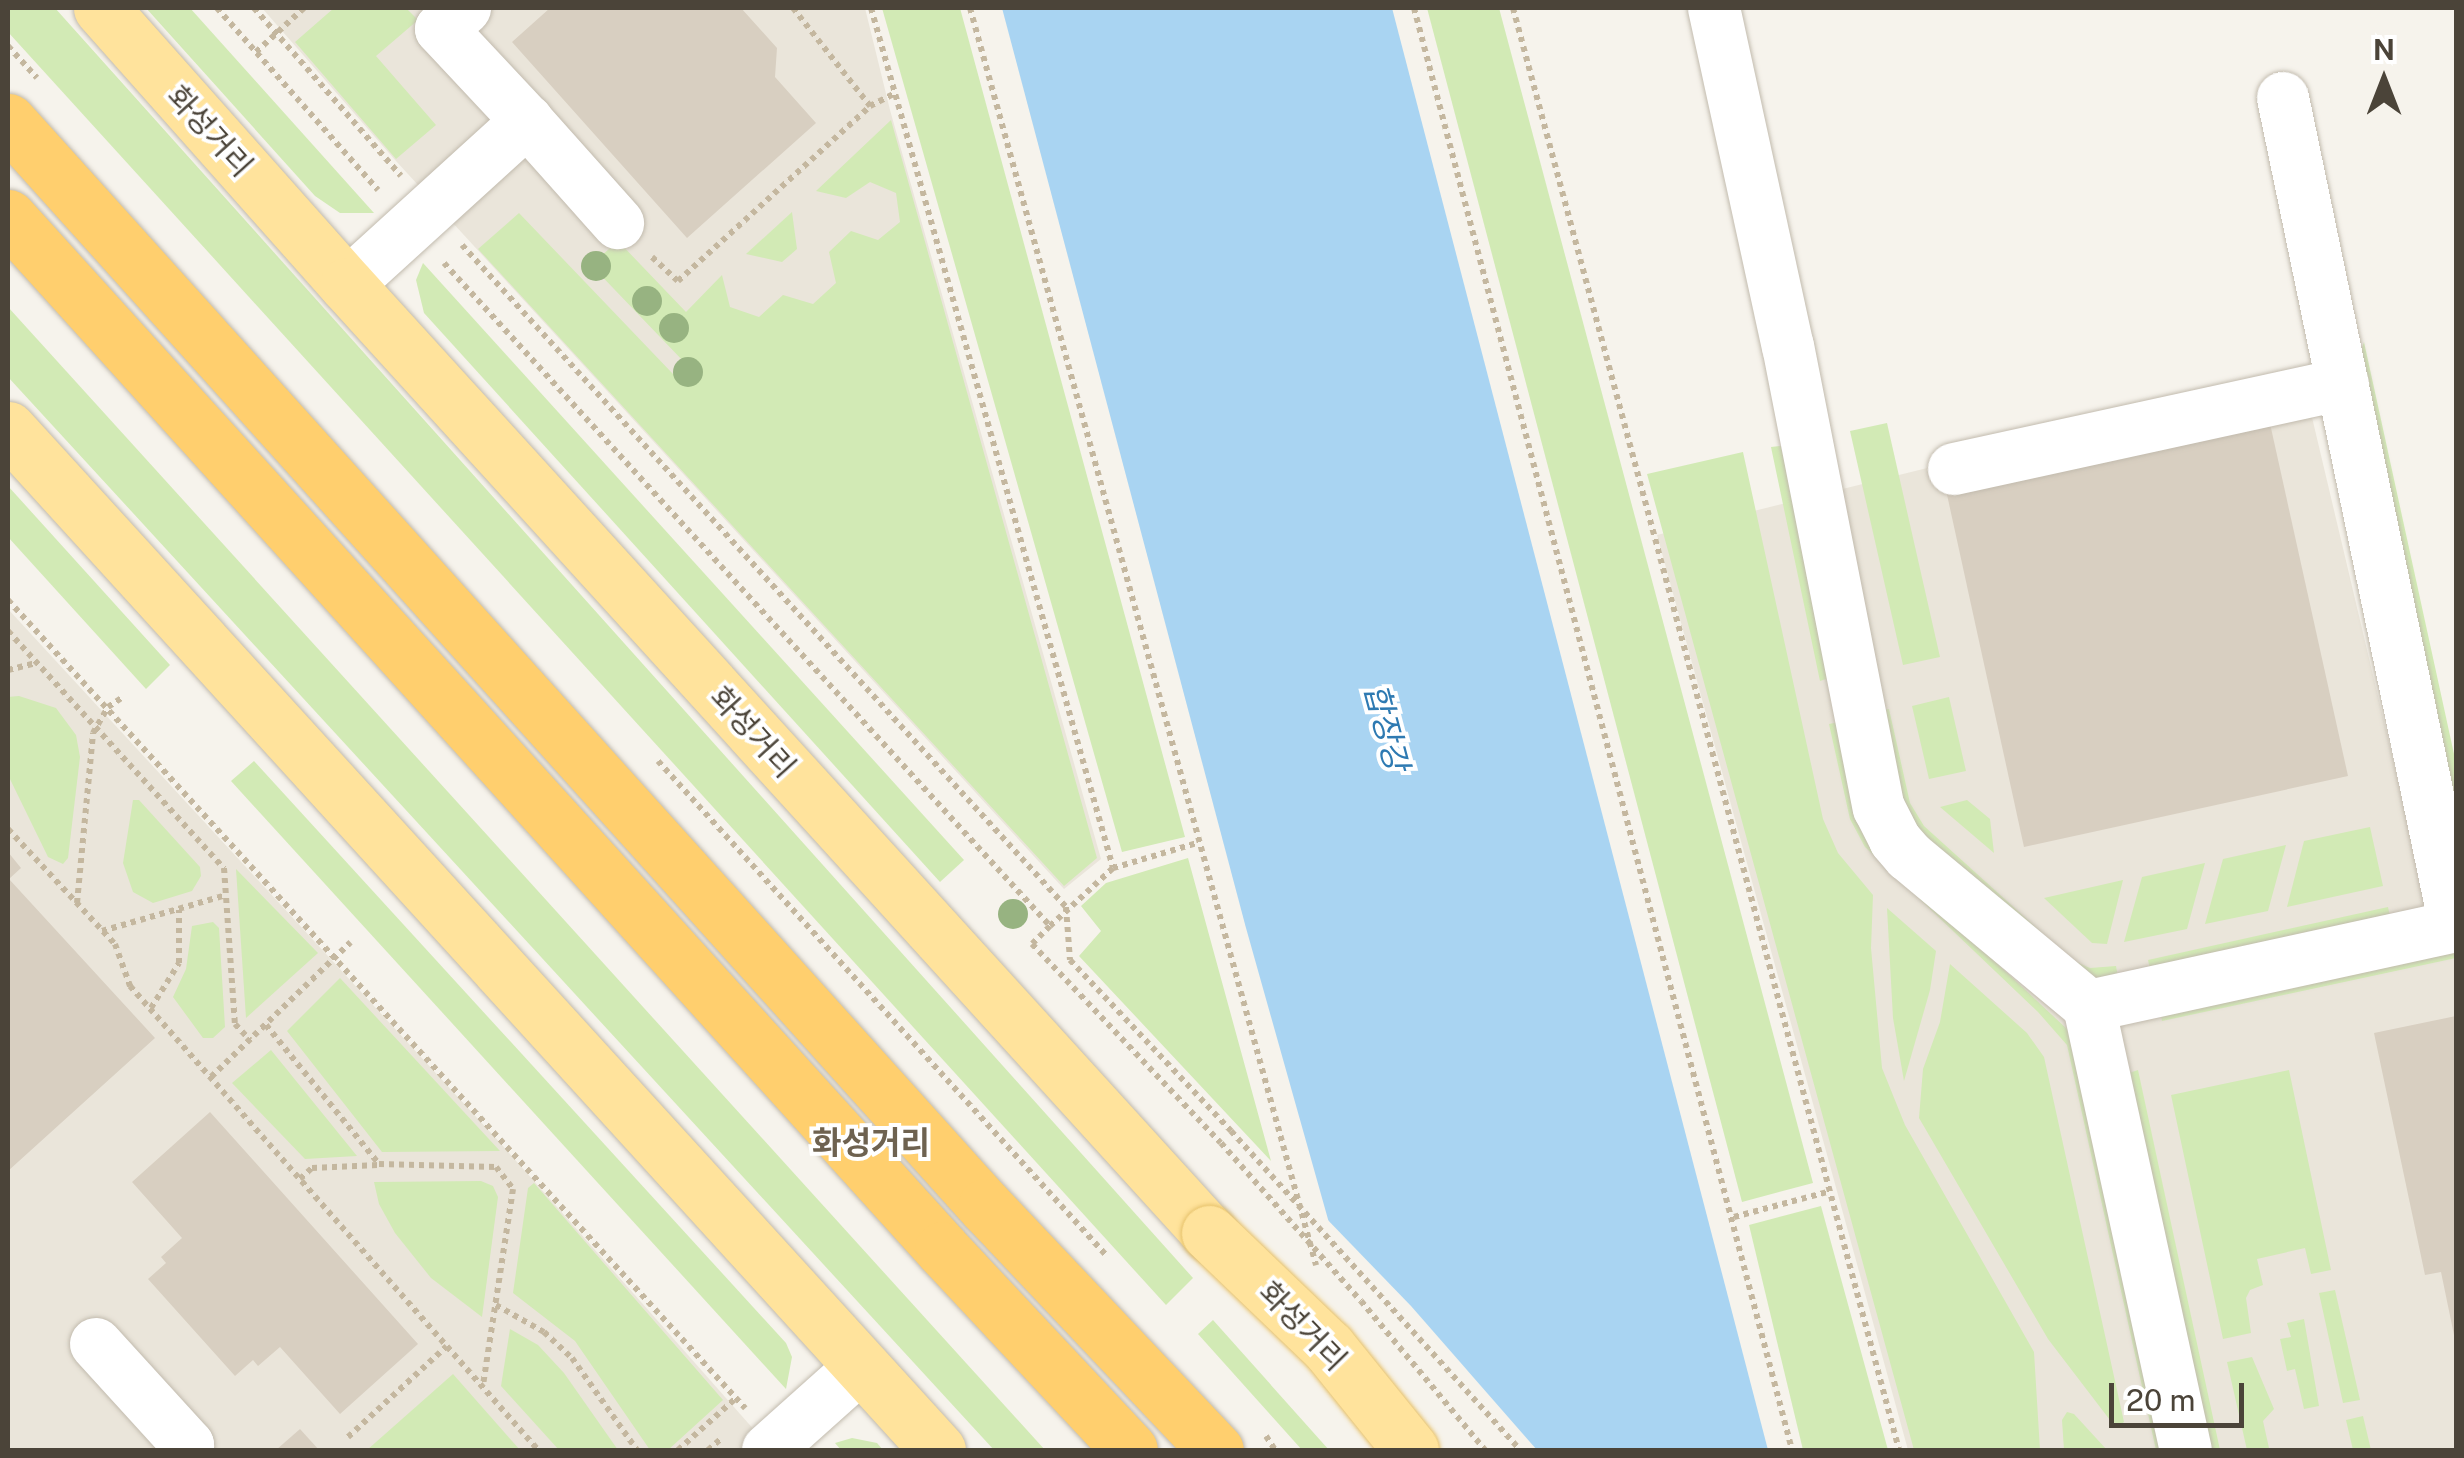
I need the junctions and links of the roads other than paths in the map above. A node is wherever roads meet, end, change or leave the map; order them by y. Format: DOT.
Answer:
graph roads {
  1 [pos="101,8"];
  2 [pos="465,8"];
  3 [pos="1714,8"];
  4 [pos="2283,98"];
  5 [pos="8,121"];
  6 [pos="527,121"];
  7 [pos="8,217"];
  8 [pos="618,223"];
  9 [pos="346,285"];
  10 [pos="2342,384"];
  11 [pos="8,428"];
  12 [pos="1954,469"];
  13 [pos="2456,926"];
  14 [pos="2090,1006"];
  15 [pos="96,1344"];
  16 [pos="862,1366"];
  17 [pos="772,1446"];
  18 [pos="182,1450"];
  19 [pos="938,1450"];
  20 [pos="1130,1450"];
  21 [pos="1216,1450"];
  22 [pos="1411,1450"];
  23 [pos="2186,1450"];
  1 -- 9 [label="main road, 화성거리"];
  2 -- 6 [label="street"];
  3 -- 14 [label="street"];
  4 -- 10 [label="street"];
  5 -- 21 [label="highway"];
  6 -- 8 [label="street"];
  6 -- 9 [label="street"];
  7 -- 20 [label="highway"];
  9 -- 22 [label="main road, 화성거리, bridge"];
  10 -- 12 [label="street"];
  10 -- 13 [label="street"];
  11 -- 16 [label="main road"];
  13 -- 14 [label="street"];
  14 -- 23 [label="street"];
  15 -- 18 [label="street"];
  16 -- 17 [label="street"];
  16 -- 19 [label="main road"];
}
